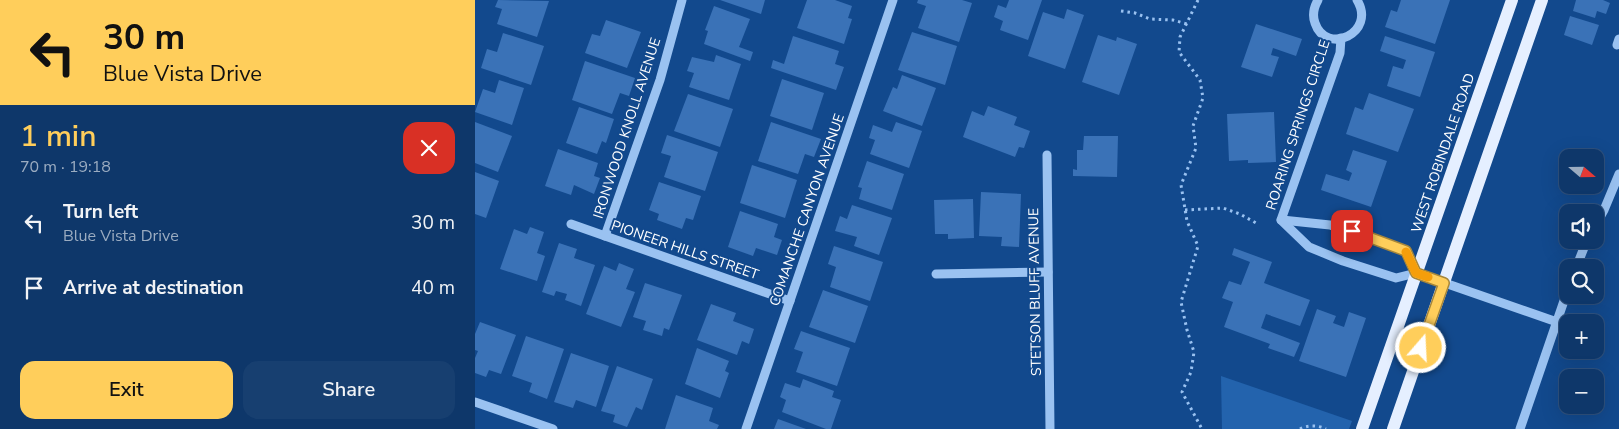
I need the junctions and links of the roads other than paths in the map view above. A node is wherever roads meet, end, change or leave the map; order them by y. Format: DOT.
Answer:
graph roads {
  1 [pos="681,0"];
  2 [pos="893,0"];
  3 [pos="1318,0"];
  4 [pos="1357,0"];
  5 [pos="1512,0"];
  6 [pos="1541,0"];
  7 [pos="1341,38"];
  8 [pos="1047,155"];
  9 [pos="1619,174"];
  10 [pos="1604,210"];
  11 [pos="1281,220"];
  12 [pos="571,224"];
  13 [pos="605,236"];
  14 [pos="1048,272"];
  15 [pos="1416,273"];
  16 [pos="936,274"];
  17 [pos="1444,283"];
  18 [pos="790,301"];
  19 [pos="1563,304"];
  20 [pos="1557,322"];
  21 [pos="475,402"];
  22 [pos="553,429"];
  23 [pos="746,429"];
  24 [pos="1049,429"];
  25 [pos="1362,429"];
  26 [pos="1393,429"];
  27 [pos="1520,429"];
  1 -- 13 [label="street, IRONWOOD KNOLL AVENUE"];
  2 -- 18 [label="street, COMANCHE CANYON AVENUE"];
  3 -- 7 [label="street, ROARING SPRINGS CIRCLE"];
  4 -- 7 [label="street, ROARING SPRINGS CIRCLE"];
  5 -- 15 [label="main road, WEST ROBINDALE ROAD"];
  6 -- 17 [label="main road"];
  7 -- 11 [label="street, ROARING SPRINGS CIRCLE"];
  8 -- 14 [label="street, STETSON BLUFF AVENUE"];
  9 -- 10 [label="street"];
  11 -- 15 [label="street"];
  11 -- 15 [label="street"];
  12 -- 13 [label="street, PIONEER HILLS STREET"];
  13 -- 18 [label="street, PIONEER HILLS STREET"];
  14 -- 16 [label="street"];
  14 -- 24 [label="street, STETSON BLUFF AVENUE"];
  15 -- 17 [label="street"];
  15 -- 25 [label="main road, WEST ROBINDALE ROAD"];
  17 -- 20 [label="street"];
  17 -- 26 [label="main road"];
  18 -- 23 [label="street, COMANCHE CANYON AVENUE"];
  19 -- 20 [label="street"];
  20 -- 27 [label="street"];
  21 -- 22 [label="street"];
}
